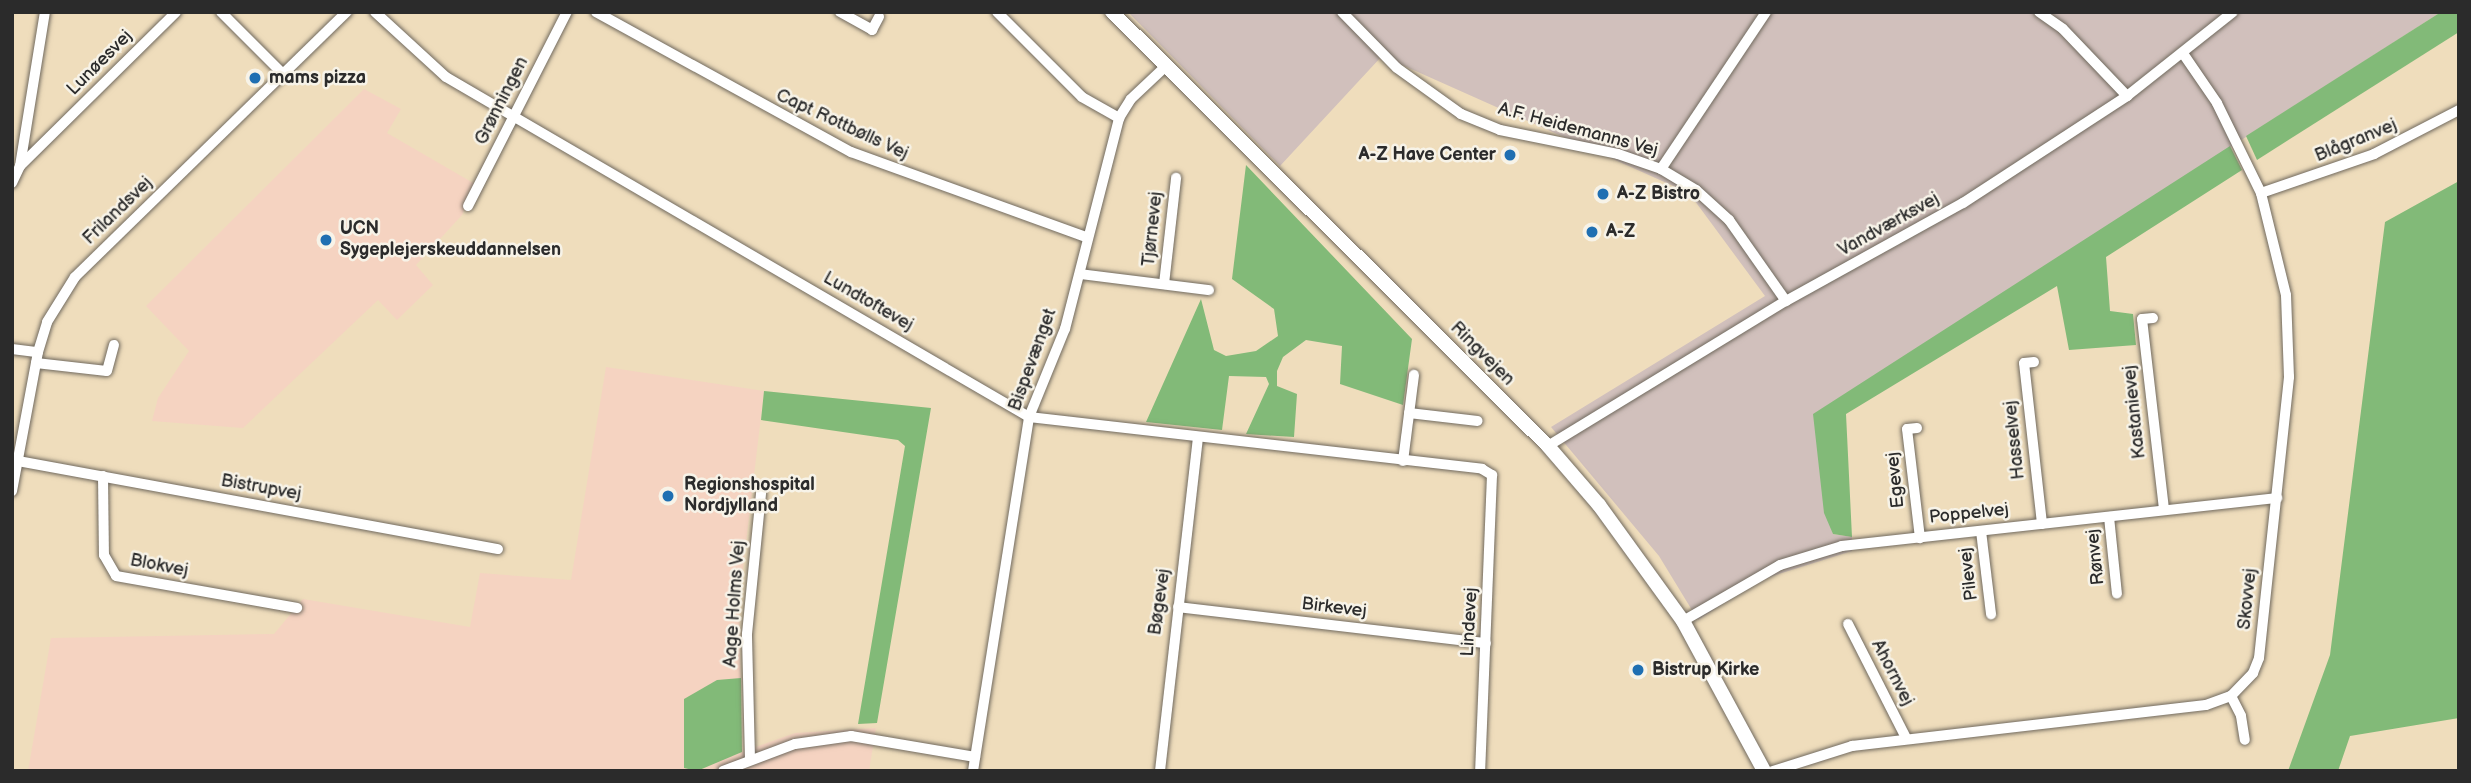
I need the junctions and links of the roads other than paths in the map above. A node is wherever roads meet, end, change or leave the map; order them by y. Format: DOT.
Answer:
graph roads {
  1 [pos="45,12"];
  2 [pos="176,12"];
  3 [pos="221,12"];
  4 [pos="347,12"];
  5 [pos="375,12"];
  6 [pos="567,12"];
  7 [pos="596,12"];
  8 [pos="839,12"];
  9 [pos="997,12"];
  10 [pos="1112,12"];
  11 [pos="1342,12"];
  12 [pos="1766,12"];
  13 [pos="2039,12"];
  14 [pos="2233,12"];
  15 [pos="879,17"];
  16 [pos="2184,55"];
  17 [pos="1166,66"];
  18 [pos="282,74"];
  19 [pos="2127,96"];
  20 [pos="2459,110"];
  21 [pos="514,116"];
  22 [pos="1119,118"];
  23 [pos="27,128"];
  24 [pos="50,139"];
  25 [pos="20,166"];
  26 [pos="1661,169"];
  27 [pos="1176,178"];
  28 [pos="12,183"];
  29 [pos="2262,193"];
  30 [pos="468,206"];
  31 [pos="1088,238"];
  32 [pos="1080,274"];
  33 [pos="1164,284"];
  34 [pos="1209,290"];
  35 [pos="1786,301"];
  36 [pos="2153,318"];
  37 [pos="114,345"];
  38 [pos="12,349"];
  39 [pos="37,357"];
  40 [pos="2034,362"];
  41 [pos="1414,375"];
  42 [pos="1409,413"];
  43 [pos="1029,417"];
  44 [pos="1478,421"];
  45 [pos="1917,428"];
  46 [pos="1198,438"];
  47 [pos="1548,446"];
  48 [pos="18,461"];
  49 [pos="1403,461"];
  50 [pos="1492,475"];
  51 [pos="103,476"];
  52 [pos="12,491"];
  53 [pos="761,494"];
  54 [pos="2277,498"];
  55 [pos="2164,510"];
  56 [pos="2109,517"];
  57 [pos="2042,524"];
  58 [pos="1981,531"];
  59 [pos="1920,538"];
  60 [pos="498,549"];
  61 [pos="2117,594"];
  62 [pos="1178,607"];
  63 [pos="297,608"];
  64 [pos="1991,614"];
  65 [pos="1683,621"];
  66 [pos="1848,624"];
  67 [pos="1486,643"];
  68 [pos="2231,696"];
  69 [pos="1906,738"];
  70 [pos="2245,740"];
  71 [pos="975,757"];
  72 [pos="750,759"];
  73 [pos="723,771"];
  74 [pos="973,771"];
  75 [pos="1160,771"];
  76 [pos="1480,771"];
  77 [pos="1764,771"];
  78 [pos="1773,771"];
  1 -- 23 [label="street"];
  2 -- 24 [label="street, Lunøesvej"];
  3 -- 18 [label="street"];
  4 -- 18 [label="street, Frilandsvej"];
  5 -- 21 [label="street, Lundtoftevej"];
  6 -- 21 [label="street, Grønningen"];
  7 -- 31 [label="street, Capt Rottbølls Vej"];
  8 -- 15 [label="street"];
  9 -- 22 [label="street"];
  10 -- 17 [label="main road, Ringvejen"];
  11 -- 26 [label="street, A.F. Heidemanns Vej"];
  12 -- 26 [label="street"];
  13 -- 19 [label="street"];
  14 -- 16 [label="street, Vandværksvej"];
  16 -- 19 [label="street, Vandværksvej"];
  16 -- 29 [label="street, Skovvej"];
  17 -- 22 [label="street, Bispevænget"];
  17 -- 47 [label="main road, Ringvejen"];
  18 -- 39 [label="street, Frilandsvej"];
  19 -- 35 [label="street, Vandværksvej"];
  20 -- 29 [label="street, Blågranvej"];
  21 -- 30 [label="street, Grønningen"];
  21 -- 43 [label="street, Lundtoftevej"];
  22 -- 31 [label="street, Bispevænget"];
  23 -- 24 [label="street"];
  23 -- 25 [label="street"];
  24 -- 25 [label="street, Lunøesvej"];
  25 -- 28 [label="street"];
  26 -- 35 [label="street, A.F. Heidemanns Vej"];
  27 -- 33 [label="street, Tjørnevej"];
  29 -- 54 [label="street, Skovvej"];
  31 -- 32 [label="street, Bispevænget"];
  32 -- 33 [label="street, Tjørnevej"];
  32 -- 43 [label="street, Bispevænget"];
  33 -- 34 [label="street, Tjørnevej"];
  35 -- 47 [label="street, Vandværksvej"];
  36 -- 55 [label="street, Kastanievej"];
  37 -- 39 [label="street"];
  38 -- 39 [label="street"];
  39 -- 48 [label="street, Frilandsvej"];
  40 -- 57 [label="street, Hasselvej"];
  41 -- 42 [label="street"];
  42 -- 44 [label="street"];
  42 -- 49 [label="street"];
  43 -- 46 [label="street, Lundtoftevej"];
  43 -- 71 [label="street, Bispevænget"];
  45 -- 59 [label="street, Egevej"];
  46 -- 49 [label="street, Lundtoftevej"];
  46 -- 62 [label="street, Bøgevej"];
  47 -- 65 [label="main road, Ringvejen"];
  48 -- 51 [label="street, Bistrupvej"];
  48 -- 52 [label="street, Frilandsvej"];
  49 -- 50 [label="street, Lundtoftevej"];
  50 -- 67 [label="street, Lindevej"];
  51 -- 60 [label="street, Bistrupvej"];
  51 -- 63 [label="street, Blokvej"];
  53 -- 72 [label="street, Aage Holms Vej"];
  54 -- 55 [label="street, Poppelvej"];
  54 -- 68 [label="street, Skovvej"];
  55 -- 56 [label="street, Poppelvej"];
  56 -- 57 [label="street, Poppelvej"];
  56 -- 61 [label="street, Rønvej"];
  57 -- 58 [label="street, Poppelvej"];
  58 -- 59 [label="street, Poppelvej"];
  58 -- 64 [label="street, Pilevej"];
  59 -- 65 [label="street, Poppelvej"];
  62 -- 67 [label="street, Birkevej"];
  62 -- 75 [label="street, Bøgevej"];
  65 -- 77 [label="main road, Ringvejen"];
  66 -- 69 [label="street, Ahornvej"];
  67 -- 76 [label="street, Lindevej"];
  68 -- 69 [label="street"];
  68 -- 70 [label="street"];
  69 -- 78 [label="street"];
  71 -- 72 [label="street"];
  71 -- 74 [label="street, Bispevænget"];
  72 -- 73 [label="street"];
}
